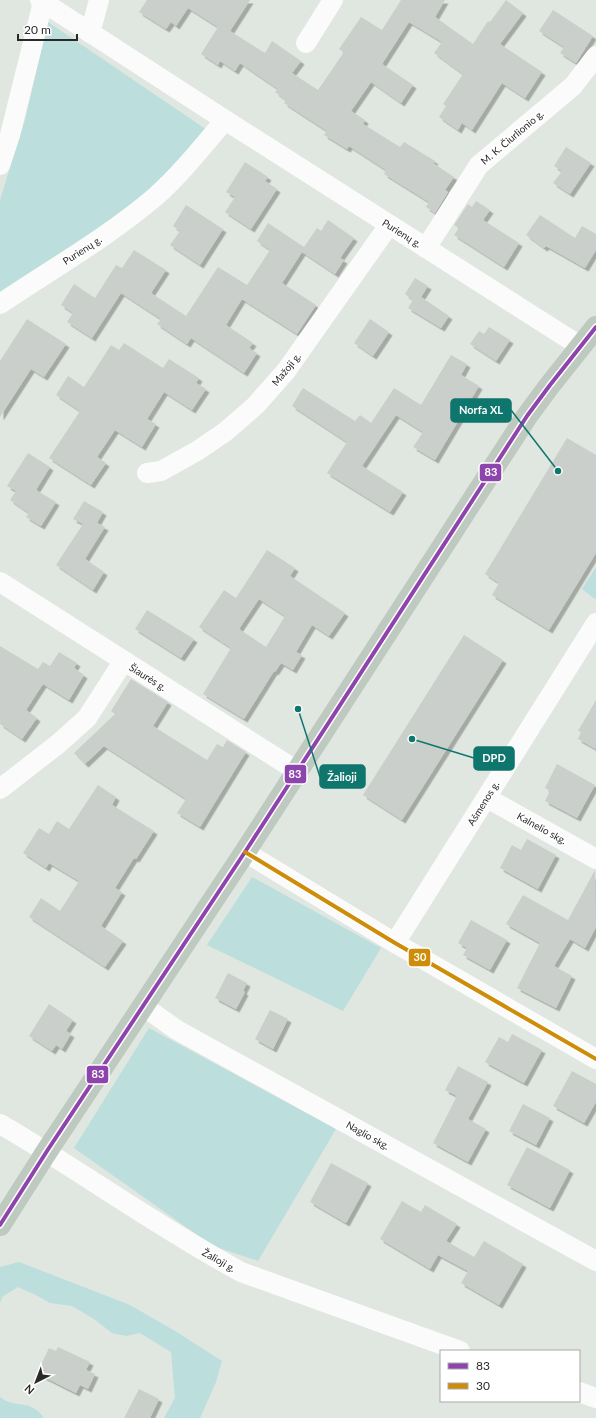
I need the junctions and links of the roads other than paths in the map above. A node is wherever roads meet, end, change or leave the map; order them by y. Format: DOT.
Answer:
graph roads {
  1 [pos="99,0"];
  2 [pos="334,0"];
  3 [pos="42,1"];
  4 [pos="90,33"];
  5 [pos="306,43"];
  6 [pos="596,56"];
  7 [pos="225,120"];
  8 [pos="0,164"];
  9 [pos="388,225"];
  10 [pos="426,248"];
  11 [pos="0,304"];
  12 [pos="596,327"];
  13 [pos="580,346"];
  14 [pos="147,474"];
  15 [pos="0,582"];
  16 [pos="596,622"];
  17 [pos="589,649"];
  18 [pos="123,662"];
  19 [pos="297,771"];
  20 [pos="0,789"];
  21 [pos="487,798"];
  22 [pos="245,852"];
  23 [pos="596,859"];
  24 [pos="395,943"];
  25 [pos="143,1006"];
  26 [pos="596,1059"];
  27 [pos="0,1124"];
  28 [pos="47,1151"];
  29 [pos="0,1225"];
  30 [pos="596,1260"];
  31 [pos="457,1350"];
  32 [pos="580,1392"];
  33 [pos="596,1398"];
  1 -- 4 [label="street"];
  2 -- 5 [label="street"];
  3 -- 4 [label="street, Purienų g."];
  3 -- 8 [label="street, Purienų g."];
  4 -- 7 [label="street, Purienų g."];
  6 -- 10 [label="street, M. K. Čiurlionio g."];
  7 -- 9 [label="street, Purienų g."];
  7 -- 11 [label="street, Purienų g."];
  9 -- 10 [label="street, Purienų g."];
  9 -- 14 [label="street, Mažoji g."];
  10 -- 13 [label="street, Purienų g."];
  12 -- 13 [label="main road"];
  13 -- 19 [label="main road"];
  15 -- 18 [label="street, Šiaurės g."];
  16 -- 17 [label="street, Ašmenos g."];
  17 -- 21 [label="street, Ašmenos g."];
  18 -- 19 [label="street, Šiaurės g."];
  18 -- 20 [label="street"];
  19 -- 22 [label="main road"];
  21 -- 23 [label="street, Kalnelio skg."];
  21 -- 24 [label="street, Ašmenos g."];
  22 -- 24 [label="street"];
  22 -- 25 [label="main road"];
  24 -- 26 [label="street"];
  25 -- 28 [label="main road"];
  25 -- 30 [label="street, Naglio skg."];
  27 -- 28 [label="street, Žalioji g."];
  28 -- 29 [label="main road"];
  28 -- 31 [label="street, Žalioji g."];
  32 -- 33 [label="street"];
}
